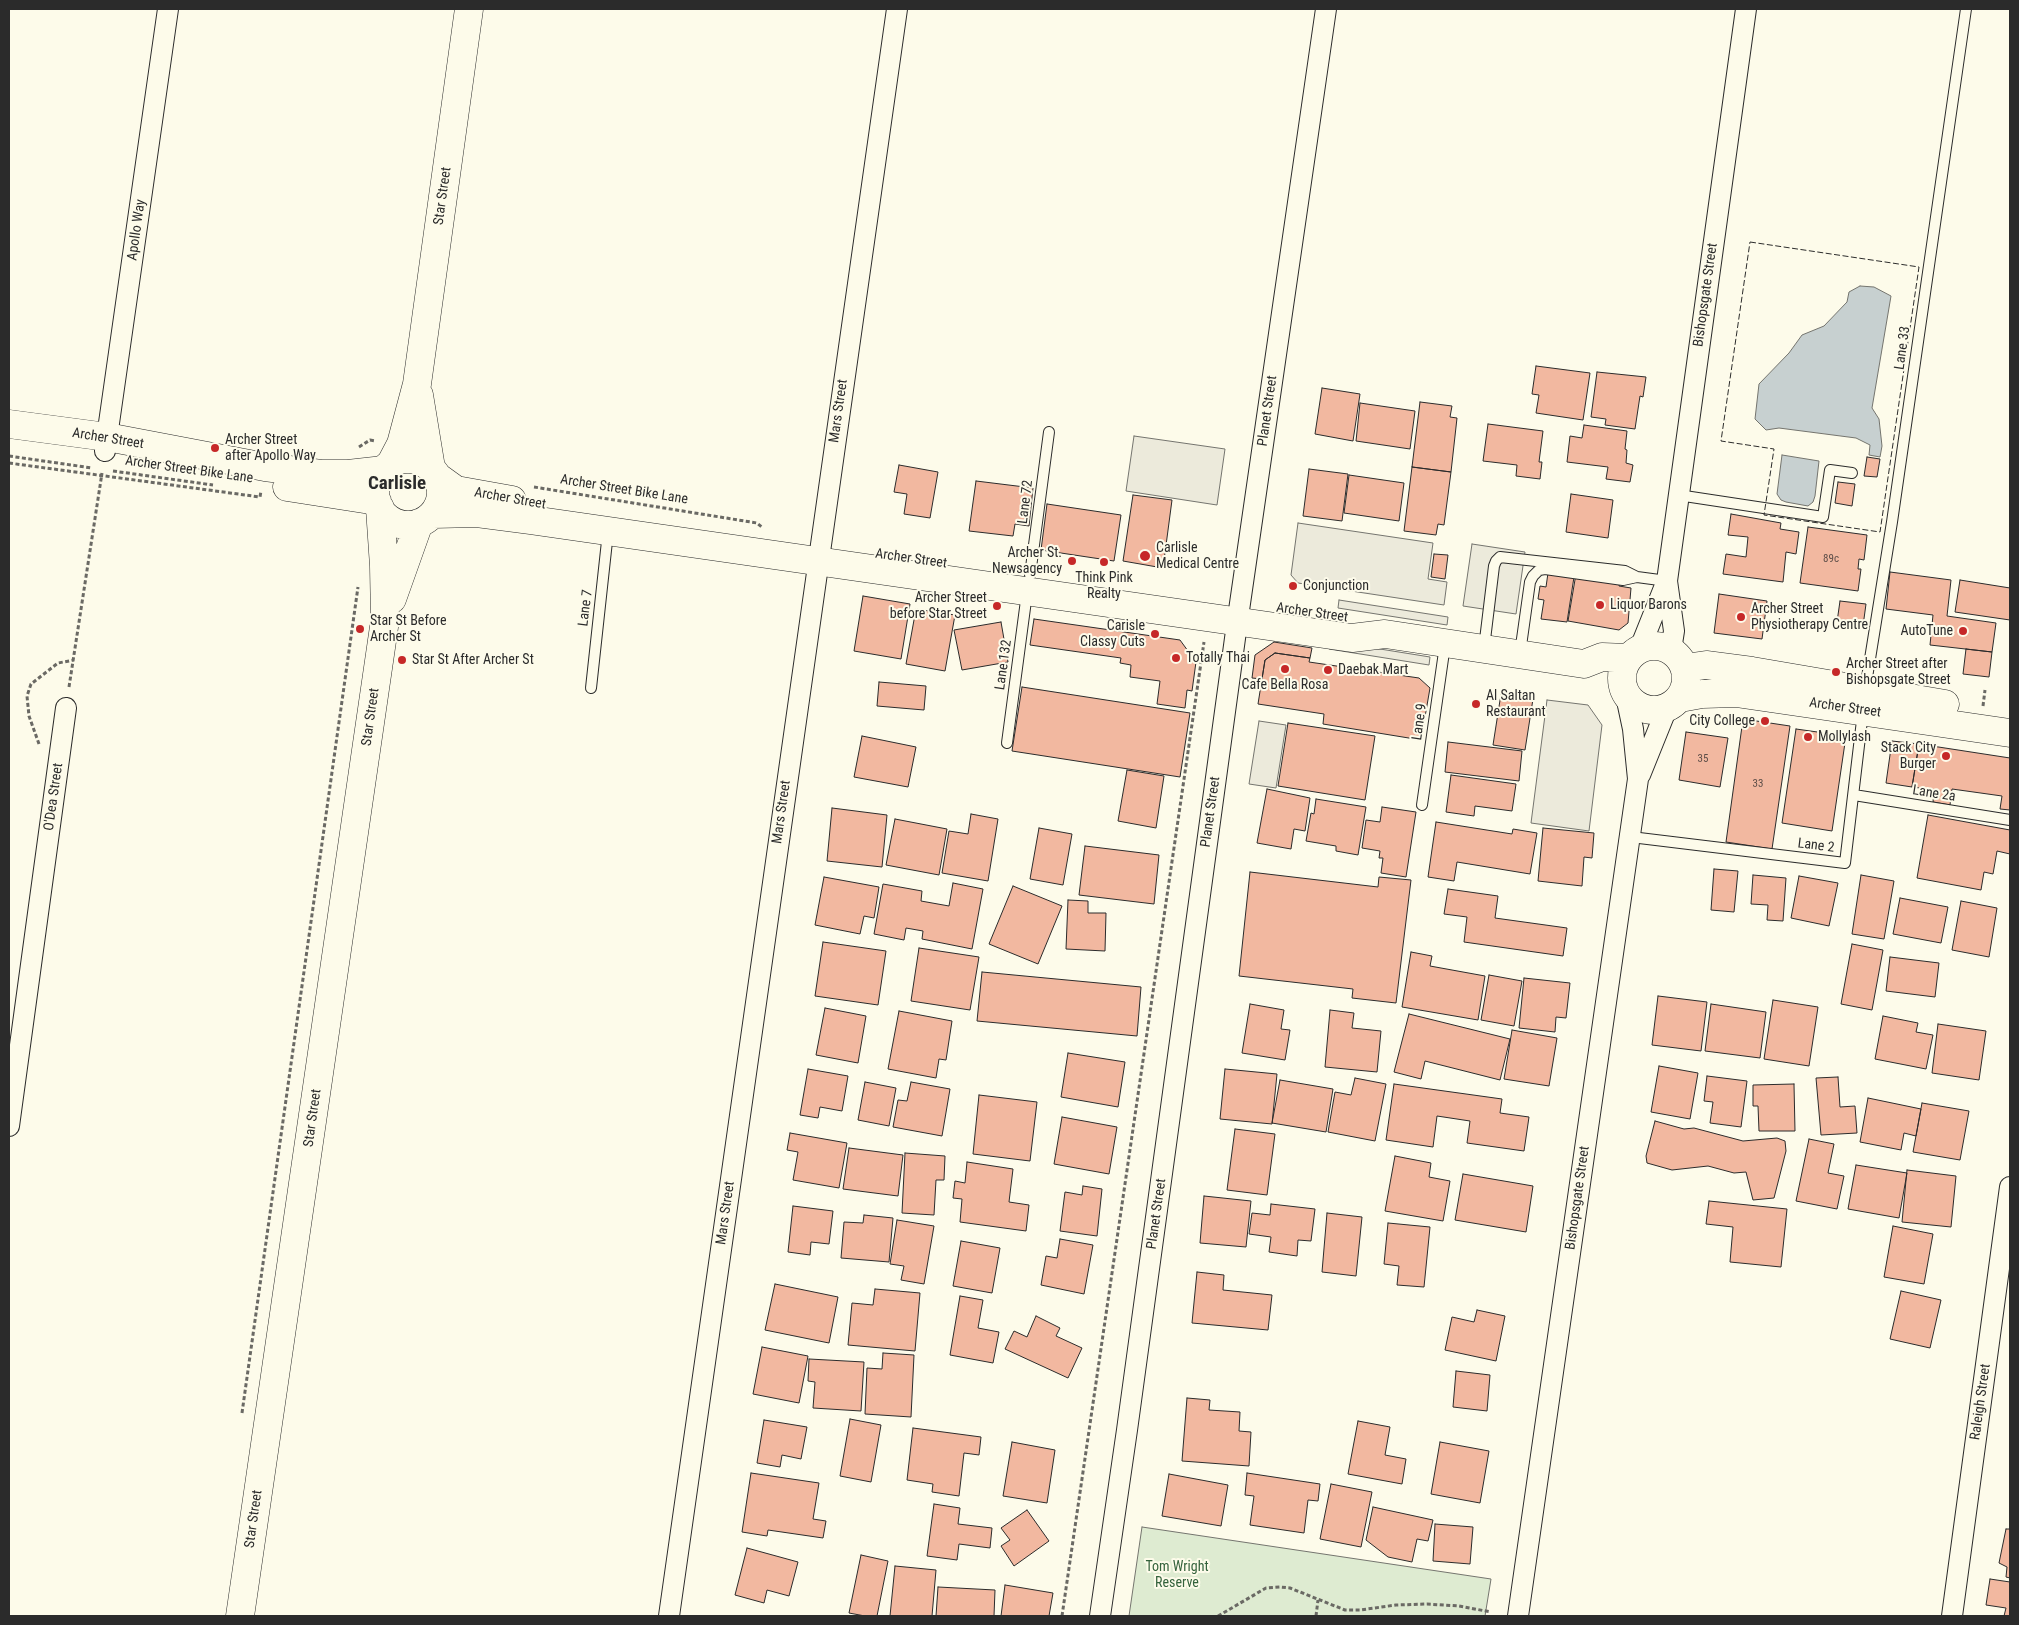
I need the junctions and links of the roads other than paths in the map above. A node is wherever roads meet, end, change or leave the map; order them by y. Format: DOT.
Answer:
graph roads {
  1 [pos="168,9"];
  2 [pos="469,9"];
  3 [pos="897,9"];
  4 [pos="1326,9"];
  5 [pos="1746,9"];
  6 [pos="1966,9"];
  7 [pos="417,384"];
  8 [pos="9,424"];
  9 [pos="1049,432"];
  10 [pos="9,438"];
  11 [pos="103,462"];
  12 [pos="387,467"];
  13 [pos="434,473"];
  14 [pos="1852,473"];
  15 [pos="1678,495"];
  16 [pos="378,504"];
  17 [pos="426,519"];
  18 [pos="608,532"];
  19 [pos="818,554"];
  20 [pos="1637,577"];
  21 [pos="1667,581"];
  22 [pos="1029,583"];
  23 [pos="1239,612"];
  24 [pos="385,620"];
  25 [pos="1445,644"];
  26 [pos="1484,649"];
  27 [pos="1634,653"];
  28 [pos="1520,654"];
  29 [pos="1678,659"];
  30 [pos="1584,664"];
  31 [pos="591,688"];
  32 [pos="1624,691"];
  33 [pos="1864,701"];
  34 [pos="1673,703"];
  35 [pos="66,708"];
  36 [pos="2010,714"];
  37 [pos="2010,733"];
  38 [pos="1007,743"];
  39 [pos="1638,779"];
  40 [pos="1854,795"];
  41 [pos="1422,805"];
  42 [pos="2010,820"];
  43 [pos="1631,837"];
  44 [pos="9,1126"];
  45 [pos="2010,1187"];
  46 [pos="240,1616"];
  47 [pos="669,1616"];
  48 [pos="1100,1616"];
  49 [pos="1518,1616"];
  50 [pos="1952,1616"];
  1 -- 11 [label="street, Apollo Way"];
  2 -- 7 [label="main road, Star Street"];
  3 -- 19 [label="street, Mars Street"];
  4 -- 23 [label="street, Planet Street"];
  5 -- 15 [label="street, Bishopsgate Street"];
  6 -- 33 [label="lane, Lane 33"];
  7 -- 12 [label="main road, Star Street"];
  7 -- 13 [label="main road, Star Street"];
  8 -- 11 [label="main road, Archer Street"];
  9 -- 22 [label="lane, Lane 72"];
  10 -- 11 [label="main road, Archer Street"];
  11 -- 12 [label="main road, Archer Street"];
  11 -- 16 [label="main road, Archer Street"];
  12 -- 13 [label="main road"];
  12 -- 16 [label="main road"];
  13 -- 17 [label="main road"];
  13 -- 19 [label="main road, Archer Street"];
  14 -- 15 [label="lane"];
  15 -- 21 [label="street, Bishopsgate Street"];
  16 -- 17 [label="main road"];
  16 -- 24 [label="main road, Star Street"];
  17 -- 18 [label="main road, Archer Street"];
  17 -- 24 [label="main road, Star Street"];
  18 -- 19 [label="main road, Archer Street"];
  18 -- 31 [label="lane, Lane 7"];
  19 -- 22 [label="main road, Archer Street"];
  19 -- 47 [label="street, Mars Street"];
  20 -- 21 [label="lane"];
  20 -- 26 [label="lane"];
  20 -- 28 [label="lane"];
  21 -- 27 [label="street, Bishopsgate Street"];
  21 -- 29 [label="street, Bishopsgate Street"];
  22 -- 23 [label="main road, Archer Street"];
  22 -- 38 [label="lane, Lane 132"];
  23 -- 25 [label="main road, Archer Street"];
  23 -- 48 [label="street, Planet Street"];
  24 -- 46 [label="main road, Star Street"];
  25 -- 26 [label="main road, Archer Street"];
  25 -- 41 [label="lane, Lane 9"];
  26 -- 28 [label="main road, Archer Street"];
  27 -- 29 [label="main road"];
  27 -- 30 [label="main road, Archer Street"];
  27 -- 32 [label="main road"];
  28 -- 30 [label="main road, Archer Street"];
  29 -- 33 [label="main road, Archer Street"];
  29 -- 34 [label="main road"];
  30 -- 32 [label="main road, Archer Street"];
  32 -- 34 [label="main road"];
  32 -- 39 [label="street, Bishopsgate Street"];
  33 -- 34 [label="main road, Archer Street"];
  33 -- 36 [label="main road, Archer Street"];
  33 -- 37 [label="main road, Archer Street"];
  33 -- 40 [label="lane, Lane 2"];
  34 -- 39 [label="street, Bishopsgate Street"];
  35 -- 44 [label="street, O'Dea Street"];
  39 -- 43 [label="street, Bishopsgate Street"];
  40 -- 42 [label="lane, Lane 2a"];
  40 -- 43 [label="lane, Lane 2"];
  43 -- 49 [label="street, Bishopsgate Street"];
  45 -- 50 [label="street, Raleigh Street"];
}
